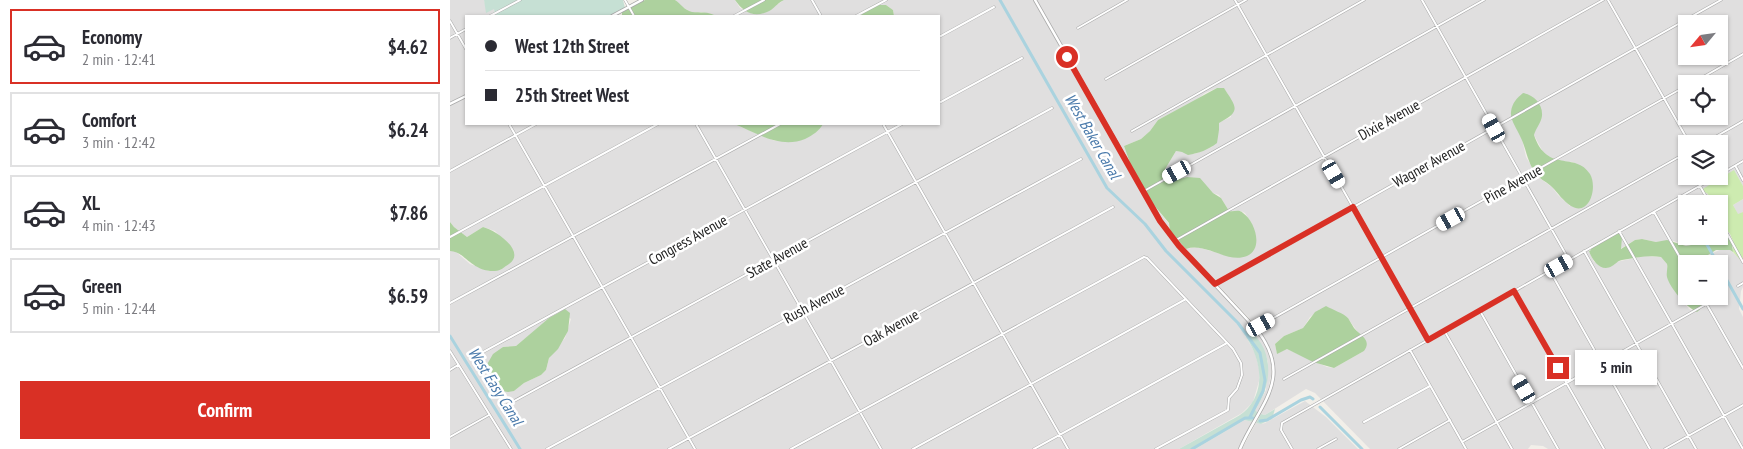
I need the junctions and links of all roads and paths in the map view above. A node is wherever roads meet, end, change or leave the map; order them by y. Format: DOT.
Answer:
graph roads {
  1 [pos="520,0"];
  2 [pos="625,0"];
  3 [pos="642,0"];
  4 [pos="764,0"];
  5 [pos="812,0"];
  6 [pos="886,0"];
  7 [pos="1034,0"];
  8 [pos="1127,0"];
  9 [pos="1235,0"];
  10 [pos="1246,0"];
  11 [pos="1364,0"];
  12 [pos="1422,0"];
  13 [pos="1484,0"];
  14 [pos="1603,0"];
  15 [pos="1608,0"];
  16 [pos="1721,0"];
  17 [pos="1238,4"];
  18 [pos="629,7"];
  19 [pos="994,7"];
  20 [pos="492,15"];
  21 [pos="614,15"];
  22 [pos="633,15"];
  23 [pos="736,15"];
  24 [pos="821,15"];
  25 [pos="858,15"];
  26 [pos="450,21"];
  27 [pos="1437,26"];
  28 [pos="1078,28"];
  29 [pos="465,30"];
  30 [pos="458,34"];
  31 [pos="940,36"];
  32 [pos="450,38"];
  33 [pos="465,47"];
  34 [pos="1636,48"];
  35 [pos="1743,54"];
  36 [pos="1267,55"];
  37 [pos="1022,58"];
  38 [pos="1707,75"];
  39 [pos="1466,77"];
  40 [pos="1106,79"];
  41 [pos="1678,91"];
  42 [pos="465,96"];
  43 [pos="1664,99"];
  44 [pos="940,103"];
  45 [pos="450,104"];
  46 [pos="1295,106"];
  47 [pos="1052,108"];
  48 [pos="1743,121"];
  49 [pos="510,125"];
  50 [pos="534,125"];
  51 [pos="656,125"];
  52 [pos="697,125"];
  53 [pos="778,125"];
  54 [pos="884,125"];
  55 [pos="900,125"];
  56 [pos="1494,128"];
  57 [pos="1132,131"];
  58 [pos="887,132"];
  59 [pos="516,135"];
  60 [pos="1685,135"];
  61 [pos="1719,135"];
  62 [pos="1324,157"];
  63 [pos="1678,157"];
  64 [pos="716,159"];
  65 [pos="1081,159"];
  66 [pos="1743,161"];
  67 [pos="1735,166"];
  68 [pos="1728,170"];
  69 [pos="450,171"];
  70 [pos="1523,178"];
  71 [pos="1743,180"];
  72 [pos="916,182"];
  73 [pos="544,186"];
  74 [pos="1700,186"];
  75 [pos="1143,191"];
  76 [pos="1705,195"];
  77 [pos="1114,207"];
  78 [pos="1353,207"];
  79 [pos="745,209"];
  80 [pos="1654,212"];
  81 [pos="1552,228"];
  82 [pos="1619,231"];
  83 [pos="945,233"];
  84 [pos="1728,235"];
  85 [pos="573,236"];
  86 [pos="450,237"];
  87 [pos="1175,241"];
  88 [pos="1584,251"];
  89 [pos="1679,255"];
  90 [pos="1382,257"];
  91 [pos="773,260"];
  92 [pos="1569,260"];
  93 [pos="1743,262"];
  94 [pos="1550,271"];
  95 [pos="974,283"];
  96 [pos="1743,283"];
  97 [pos="1215,284"];
  98 [pos="1738,286"];
  99 [pos="602,287"];
  100 [pos="1514,291"];
  101 [pos="1186,299"];
  102 [pos="450,303"];
  103 [pos="1704,305"];
  104 [pos="1707,305"];
  105 [pos="1410,308"];
  106 [pos="802,310"];
  107 [pos="1480,311"];
  108 [pos="1672,324"];
  109 [pos="1261,325"];
  110 [pos="1445,330"];
  111 [pos="1002,334"];
  112 [pos="631,337"];
  113 [pos="1428,340"];
  114 [pos="1228,343"];
  115 [pos="1637,344"];
  116 [pos="1410,350"];
  117 [pos="450,351"];
  118 [pos="474,356"];
  119 [pos="831,361"];
  120 [pos="1602,363"];
  121 [pos="458,365"];
  122 [pos="1743,368"];
  123 [pos="450,370"];
  124 [pos="1284,379"];
  125 [pos="1567,383"];
  126 [pos="1031,384"];
  127 [pos="1430,386"];
  128 [pos="660,388"];
  129 [pos="1532,403"];
  130 [pos="1743,405"];
  131 [pos="503,407"];
  132 [pos="860,411"];
  133 [pos="489,414"];
  134 [pos="1724,416"];
  135 [pos="1450,420"];
  136 [pos="1364,422"];
  137 [pos="1497,423"];
  138 [pos="1060,435"];
  139 [pos="1689,436"];
  140 [pos="450,437"];
  141 [pos="689,438"];
  142 [pos="1336,439"];
  143 [pos="1462,442"];
  144 [pos="511,449"];
  145 [pos="547,449"];
  146 [pos="669,449"];
  147 [pos="695,449"];
  148 [pos="791,449"];
  149 [pos="881,449"];
  150 [pos="913,449"];
  151 [pos="1034,449"];
  152 [pos="1068,449"];
  153 [pos="1156,449"];
  154 [pos="1240,449"];
  155 [pos="1292,449"];
  156 [pos="1318,449"];
  157 [pos="1399,449"];
  158 [pos="1466,449"];
  159 [pos="1512,449"];
  160 [pos="1558,449"];
  161 [pos="1604,449"];
  162 [pos="1650,449"];
  163 [pos="1665,449"];
  164 [pos="1696,449"];
  165 [pos="1743,449"];
  1 -- 20 [label="street"];
  2 -- 18 [label="street"];
  3 -- 18 [label="street"];
  4 -- 23 [label="street"];
  5 -- 24 [label="street"];
  6 -- 25 [label="street"];
  7 -- 75 [label="street"];
  8 -- 28 [label="street"];
  9 -- 17 [label="street"];
  10 -- 17 [label="street"];
  11 -- 36 [label="street"];
  12 -- 27 [label="street"];
  13 -- 27 [label="street"];
  14 -- 39 [label="street, Dixie Avenue"];
  15 -- 34 [label="street"];
  16 -- 34 [label="street, Wagner Avenue"];
  17 -- 36 [label="street"];
  17 -- 40 [label="street"];
  18 -- 21 [label="street"];
  18 -- 22 [label="street"];
  19 -- 31 [label="street"];
  26 -- 30 [label="street"];
  27 -- 39 [label="street"];
  27 -- 46 [label="street"];
  29 -- 30 [label="street"];
  30 -- 32 [label="street"];
  30 -- 33 [label="street"];
  34 -- 43 [label="street"];
  34 -- 56 [label="street, Wagner Avenue"];
  35 -- 38 [label="street"];
  36 -- 46 [label="street"];
  36 -- 57 [label="street"];
  37 -- 44 [label="street"];
  39 -- 56 [label="street"];
  39 -- 62 [label="street, Dixie Avenue"];
  41 -- 43 [label="street, Pine Avenue"];
  42 -- 45 [label="street"];
  43 -- 60 [label="street"];
  43 -- 70 [label="street, Pine Avenue"];
  46 -- 62 [label="street"];
  46 -- 75 [label="street"];
  47 -- 72 [label="street, State Avenue"];
  48 -- 61 [label="street"];
  49 -- 59 [label="street"];
  50 -- 59 [label="street"];
  51 -- 73 [label="street"];
  52 -- 64 [label="street"];
  53 -- 64 [label="street"];
  54 -- 58 [label="street"];
  55 -- 58 [label="street, Congress Avenue"];
  56 -- 70 [label="street"];
  56 -- 78 [label="street, Wagner Avenue"];
  58 -- 72 [label="street"];
  58 -- 79 [label="street, Congress Avenue"];
  59 -- 69 [label="street"];
  59 -- 73 [label="street"];
  62 -- 78 [label="street"];
  62 -- 87 [label="street, Dixie Avenue"];
  63 -- 81 [label="street"];
  64 -- 79 [label="street"];
  64 -- 85 [label="street"];
  65 -- 83 [label="street, Rush Avenue"];
  66 -- 67 [label="street"];
  67 -- 68 [label="street"];
  67 -- 71 [label="street"];
  70 -- 81 [label="street"];
  70 -- 90 [label="street, Pine Avenue"];
  72 -- 83 [label="street"];
  72 -- 91 [label="street, State Avenue"];
  73 -- 85 [label="street"];
  73 -- 86 [label="street"];
  74 -- 76 [label="street"];
  74 -- 80 [label="street"];
  75 -- 87 [label="street"];
  77 -- 95 [label="street, Oak Avenue"];
  78 -- 90 [label="street"];
  78 -- 97 [label="street, Wagner Avenue"];
  79 -- 91 [label="street"];
  79 -- 99 [label="street, Congress Avenue"];
  80 -- 82 [label="street"];
  80 -- 89 [label="street"];
  81 -- 92 [label="street"];
  81 -- 105 [label="street"];
  82 -- 88 [label="street"];
  82 -- 108 [label="street"];
  83 -- 95 [label="street"];
  83 -- 106 [label="street, Rush Avenue"];
  84 -- 93 [label="street"];
  85 -- 99 [label="street"];
  85 -- 102 [label="street"];
  87 -- 97 [label="street"];
  88 -- 92 [label="street"];
  88 -- 115 [label="street"];
  90 -- 105 [label="street"];
  90 -- 109 [label="street, Pine Avenue"];
  91 -- 106 [label="street"];
  91 -- 112 [label="street, State Avenue"];
  92 -- 94 [label="street"];
  94 -- 100 [label="street"];
  94 -- 120 [label="street"];
  95 -- 111 [label="street"];
  95 -- 119 [label="street, Oak Avenue"];
  96 -- 98 [label="street"];
  97 -- 154 [label="street"];
  99 -- 112 [label="street"];
  99 -- 118 [label="street, Congress Avenue"];
  100 -- 107 [label="street"];
  100 -- 125 [label="street"];
  101 -- 111 [label="street"];
  101 -- 114 [label="street"];
  101 -- 126 [label="street"];
  103 -- 108 [label="street"];
  104 -- 122 [label="street"];
  105 -- 113 [label="street"];
  105 -- 124 [label="street"];
  106 -- 119 [label="street"];
  106 -- 128 [label="street, Rush Avenue"];
  107 -- 110 [label="street"];
  107 -- 129 [label="street"];
  108 -- 115 [label="street"];
  108 -- 134 [label="street"];
  110 -- 113 [label="street"];
  110 -- 137 [label="street"];
  111 -- 126 [label="street"];
  111 -- 132 [label="street"];
  112 -- 128 [label="street"];
  112 -- 131 [label="street, State Avenue"];
  113 -- 116 [label="street"];
  114 -- 138 [label="street"];
  114 -- 153 [label="street"];
  115 -- 120 [label="street"];
  115 -- 139 [label="street"];
  116 -- 127 [label="street"];
  116 -- 155 [label="street"];
  117 -- 121 [label="street"];
  119 -- 132 [label="street"];
  119 -- 141 [label="street, Oak Avenue"];
  120 -- 125 [label="street"];
  120 -- 162 [label="street"];
  121 -- 123 [label="street"];
  121 -- 133 [label="street"];
  125 -- 129 [label="street"];
  125 -- 161 [label="street"];
  126 -- 138 [label="street"];
  126 -- 150 [label="street"];
  127 -- 135 [label="street"];
  127 -- 136 [label="street"];
  128 -- 141 [label="street"];
  128 -- 145 [label="street, Rush Avenue"];
  129 -- 137 [label="street"];
  129 -- 160 [label="street"];
  130 -- 134 [label="street"];
  132 -- 148 [label="street"];
  132 -- 149 [label="street"];
  133 -- 140 [label="street"];
  133 -- 144 [label="street"];
  134 -- 139 [label="street"];
  134 -- 165 [label="street"];
  135 -- 143 [label="street"];
  135 -- 157 [label="street"];
  137 -- 143 [label="street"];
  137 -- 159 [label="street"];
  138 -- 151 [label="street"];
  138 -- 152 [label="street"];
  139 -- 163 [label="street"];
  139 -- 164 [label="street"];
  141 -- 146 [label="street, Oak Avenue"];
  141 -- 147 [label="street"];
  142 -- 156 [label="street"];
  143 -- 158 [label="street"];
}
